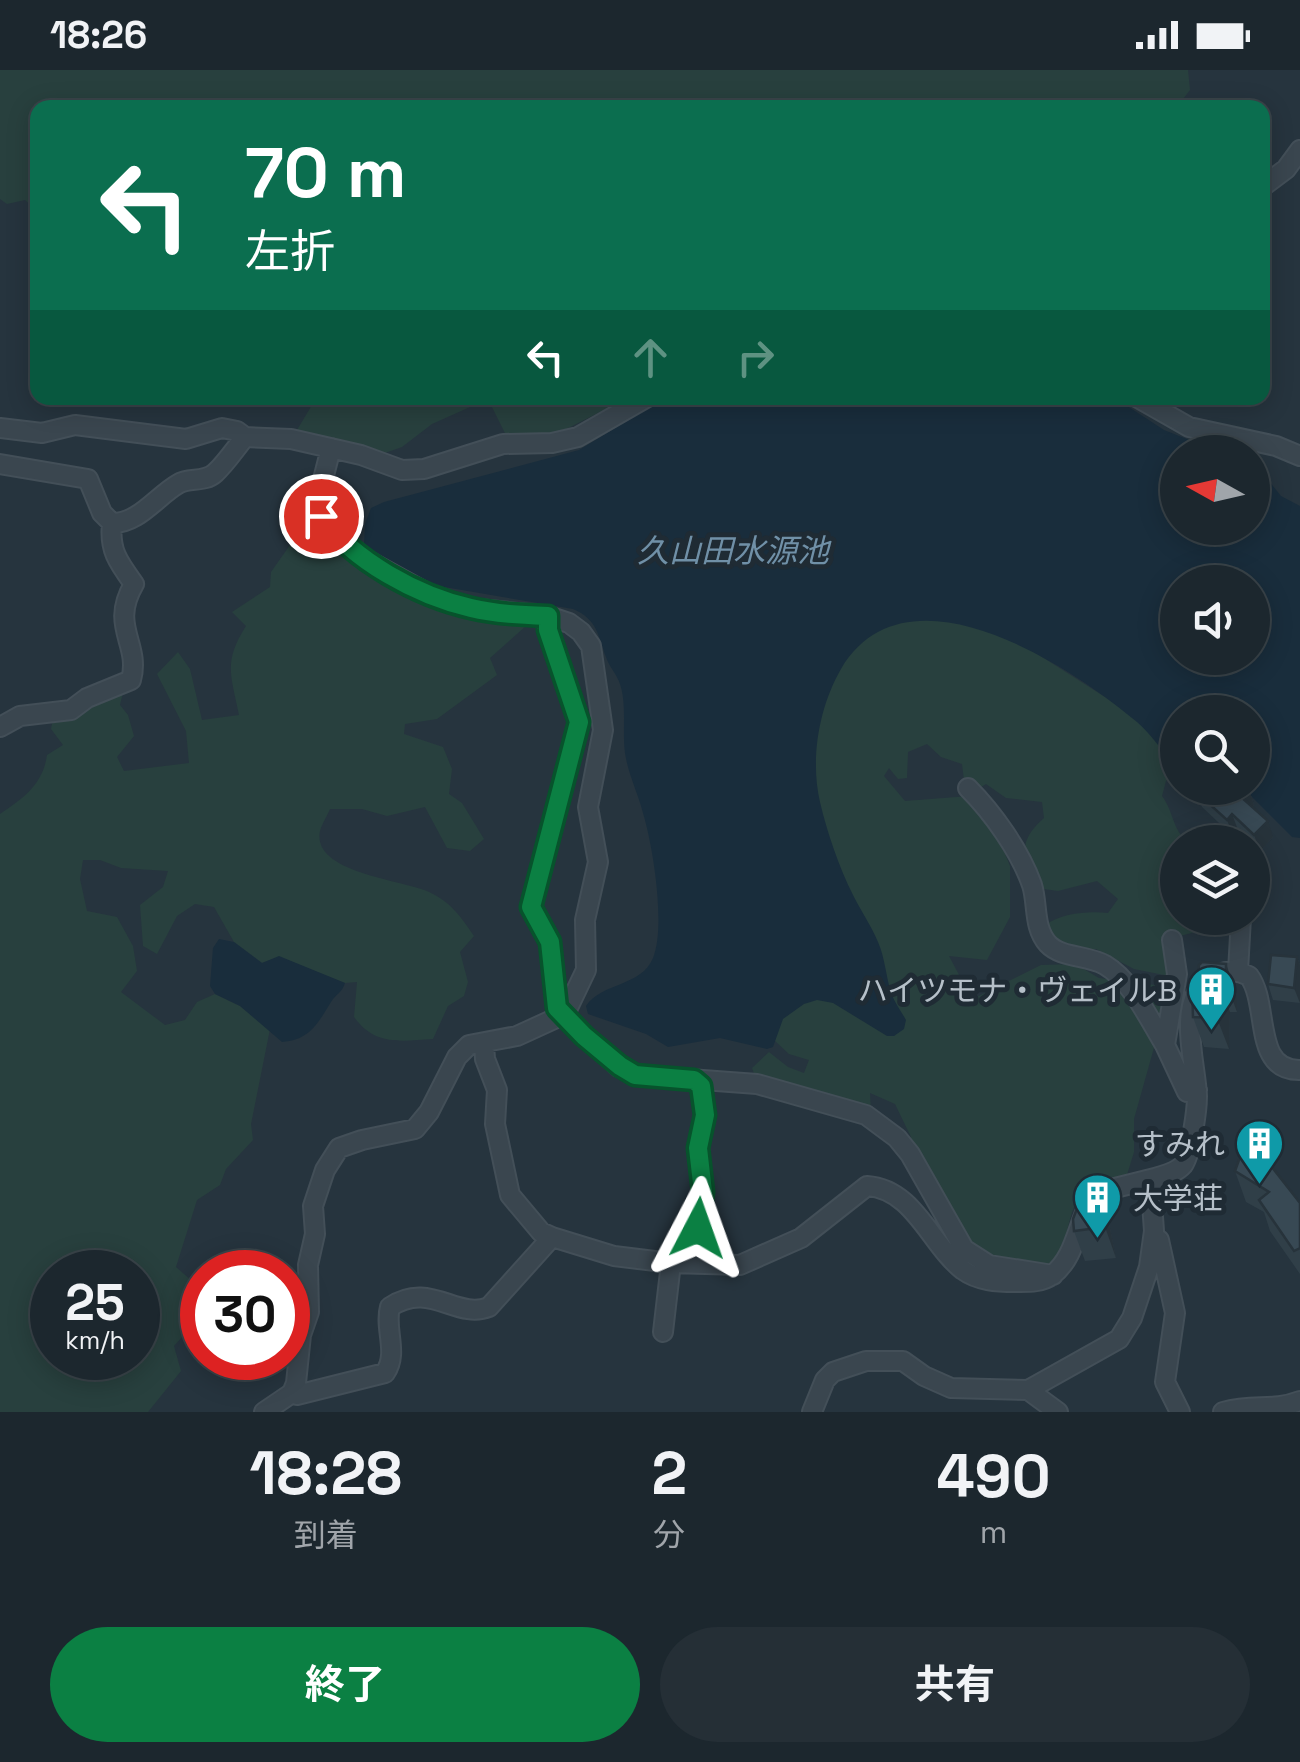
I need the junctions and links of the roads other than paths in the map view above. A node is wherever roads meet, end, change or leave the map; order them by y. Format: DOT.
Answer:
graph roads {
  1 [pos="1300,150"];
  2 [pos="1270,181"];
  3 [pos="634,405"];
  4 [pos="1150,405"];
  5 [pos="0,428"];
  6 [pos="245,437"];
  7 [pos="330,448"];
  8 [pos="1300,456"];
  9 [pos="0,464"];
  10 [pos="112,523"];
  11 [pos="548,616"];
  12 [pos="0,727"];
  13 [pos="968,788"];
  14 [pos="1240,935"];
  15 [pos="1172,940"];
  16 [pos="1238,971"];
  17 [pos="564,1014"];
  18 [pos="484,1044"];
  19 [pos="1165,1044"];
  20 [pos="1300,1070"];
  21 [pos="694,1080"];
  22 [pos="1197,1090"];
  23 [pos="1155,1178"];
  24 [pos="1154,1231"];
  25 [pos="552,1237"];
  26 [pos="672,1264"];
  27 [pos="693,1264"];
  28 [pos="1053,1275"];
  29 [pos="663,1332"];
  30 [pos="1028,1390"];
  31 [pos="292,1393"];
  32 [pos="1300,1401"];
  33 [pos="264,1412"];
  34 [pos="812,1412"];
  35 [pos="1058,1412"];
  36 [pos="1180,1412"];
  37 [pos="1223,1412"];
  1 -- 2 [label="street"];
  3 -- 7 [label="street"];
  4 -- 8 [label="street"];
  5 -- 6 [label="street"];
  6 -- 7 [label="street"];
  6 -- 10 [label="street"];
  7 -- 11 [label="street"];
  9 -- 10 [label="street"];
  10 -- 12 [label="street"];
  11 -- 17 [label="street"];
  11 -- 17 [label="street"];
  13 -- 19 [label="street"];
  14 -- 16 [label="street"];
  15 -- 19 [label="street"];
  16 -- 20 [label="street"];
  16 -- 22 [label="street"];
  17 -- 18 [label="street"];
  17 -- 21 [label="street"];
  18 -- 25 [label="street"];
  18 -- 31 [label="street"];
  19 -- 22 [label="street"];
  21 -- 27 [label="street"];
  21 -- 28 [label="street"];
  22 -- 23 [label="street"];
  23 -- 24 [label="street"];
  23 -- 28 [label="street"];
  24 -- 30 [label="street"];
  24 -- 36 [label="street"];
  25 -- 26 [label="street"];
  25 -- 31 [label="street"];
  26 -- 27 [label="street"];
  26 -- 29 [label="street"];
  27 -- 28 [label="street"];
  30 -- 34 [label="street"];
  30 -- 35 [label="street"];
  31 -- 33 [label="street"];
  32 -- 37 [label="street"];
}
